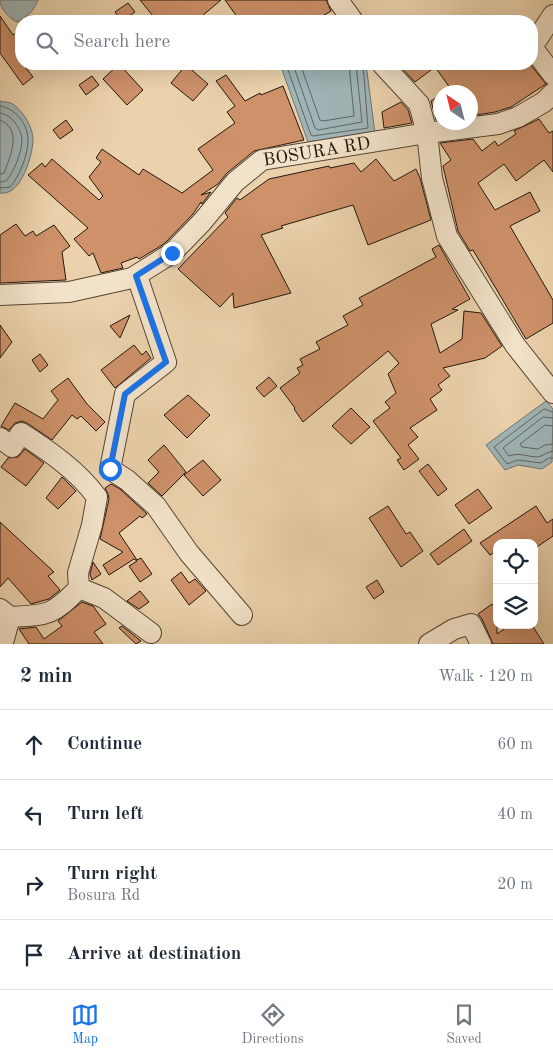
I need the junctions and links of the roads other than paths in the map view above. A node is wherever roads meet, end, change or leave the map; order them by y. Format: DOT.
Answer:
graph roads {
  1 [pos="338,0"];
  2 [pos="349,15"];
  3 [pos="553,15"];
  4 [pos="538,38"];
  5 [pos="538,55"];
  6 [pos="388,70"];
  7 [pos="553,75"];
  8 [pos="553,93"];
  9 [pos="427,133"];
  10 [pos="136,276"];
  11 [pos="0,294"];
  12 [pos="553,393"];
  13 [pos="0,438"];
  14 [pos="79,588"];
  15 [pos="5,613"];
  16 [pos="242,615"];
  17 [pos="151,633"];
  18 [pos="4,641"];
  19 [pos="429,644"];
  20 [pos="481,644"];
  1 -- 2 [label="street"];
  3 -- 4 [label="street"];
  5 -- 7 [label="street"];
  6 -- 9 [label="street"];
  8 -- 9 [label="street, BOSURA RD"];
  9 -- 10 [label="street, BOSURA RD"];
  9 -- 12 [label="street"];
  10 -- 11 [label="street, BOSURA RD"];
  10 -- 16 [label="street"];
  13 -- 14 [label="street"];
  14 -- 15 [label="street"];
  14 -- 17 [label="street"];
  15 -- 18 [label="street"];
  19 -- 20 [label="street"];
}
